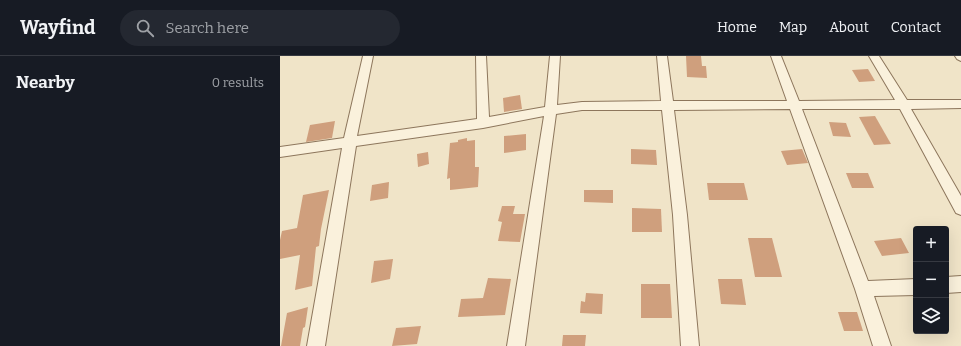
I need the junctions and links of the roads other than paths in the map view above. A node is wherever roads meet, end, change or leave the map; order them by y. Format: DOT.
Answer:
graph roads {
  1 [pos="368,56"];
  2 [pos="481,56"];
  3 [pos="555,56"];
  4 [pos="662,56"];
  5 [pos="776,56"];
  6 [pos="874,56"];
  7 [pos="903,104"];
  8 [pos="961,104"];
  9 [pos="794,105"];
  10 [pos="668,106"];
  11 [pos="551,110"];
  12 [pos="483,123"];
  13 [pos="349,142"];
  14 [pos="280,152"];
  15 [pos="961,209"];
  16 [pos="961,284"];
  17 [pos="949,285"];
  18 [pos="913,287"];
  19 [pos="863,289"];
  20 [pos="316,346"];
  21 [pos="516,346"];
  22 [pos="690,346"];
  23 [pos="882,346"];
  1 -- 13 [label="street"];
  2 -- 12 [label="street"];
  3 -- 11 [label="street"];
  4 -- 10 [label="street"];
  5 -- 9 [label="street"];
  6 -- 7 [label="street"];
  7 -- 8 [label="street"];
  7 -- 9 [label="street"];
  7 -- 15 [label="street"];
  9 -- 10 [label="street"];
  9 -- 19 [label="street"];
  10 -- 11 [label="street"];
  10 -- 22 [label="street"];
  11 -- 12 [label="street"];
  11 -- 21 [label="street"];
  12 -- 13 [label="street"];
  13 -- 14 [label="street"];
  13 -- 20 [label="street"];
  16 -- 17 [label="street"];
  18 -- 19 [label="street"];
  19 -- 23 [label="street"];
}
